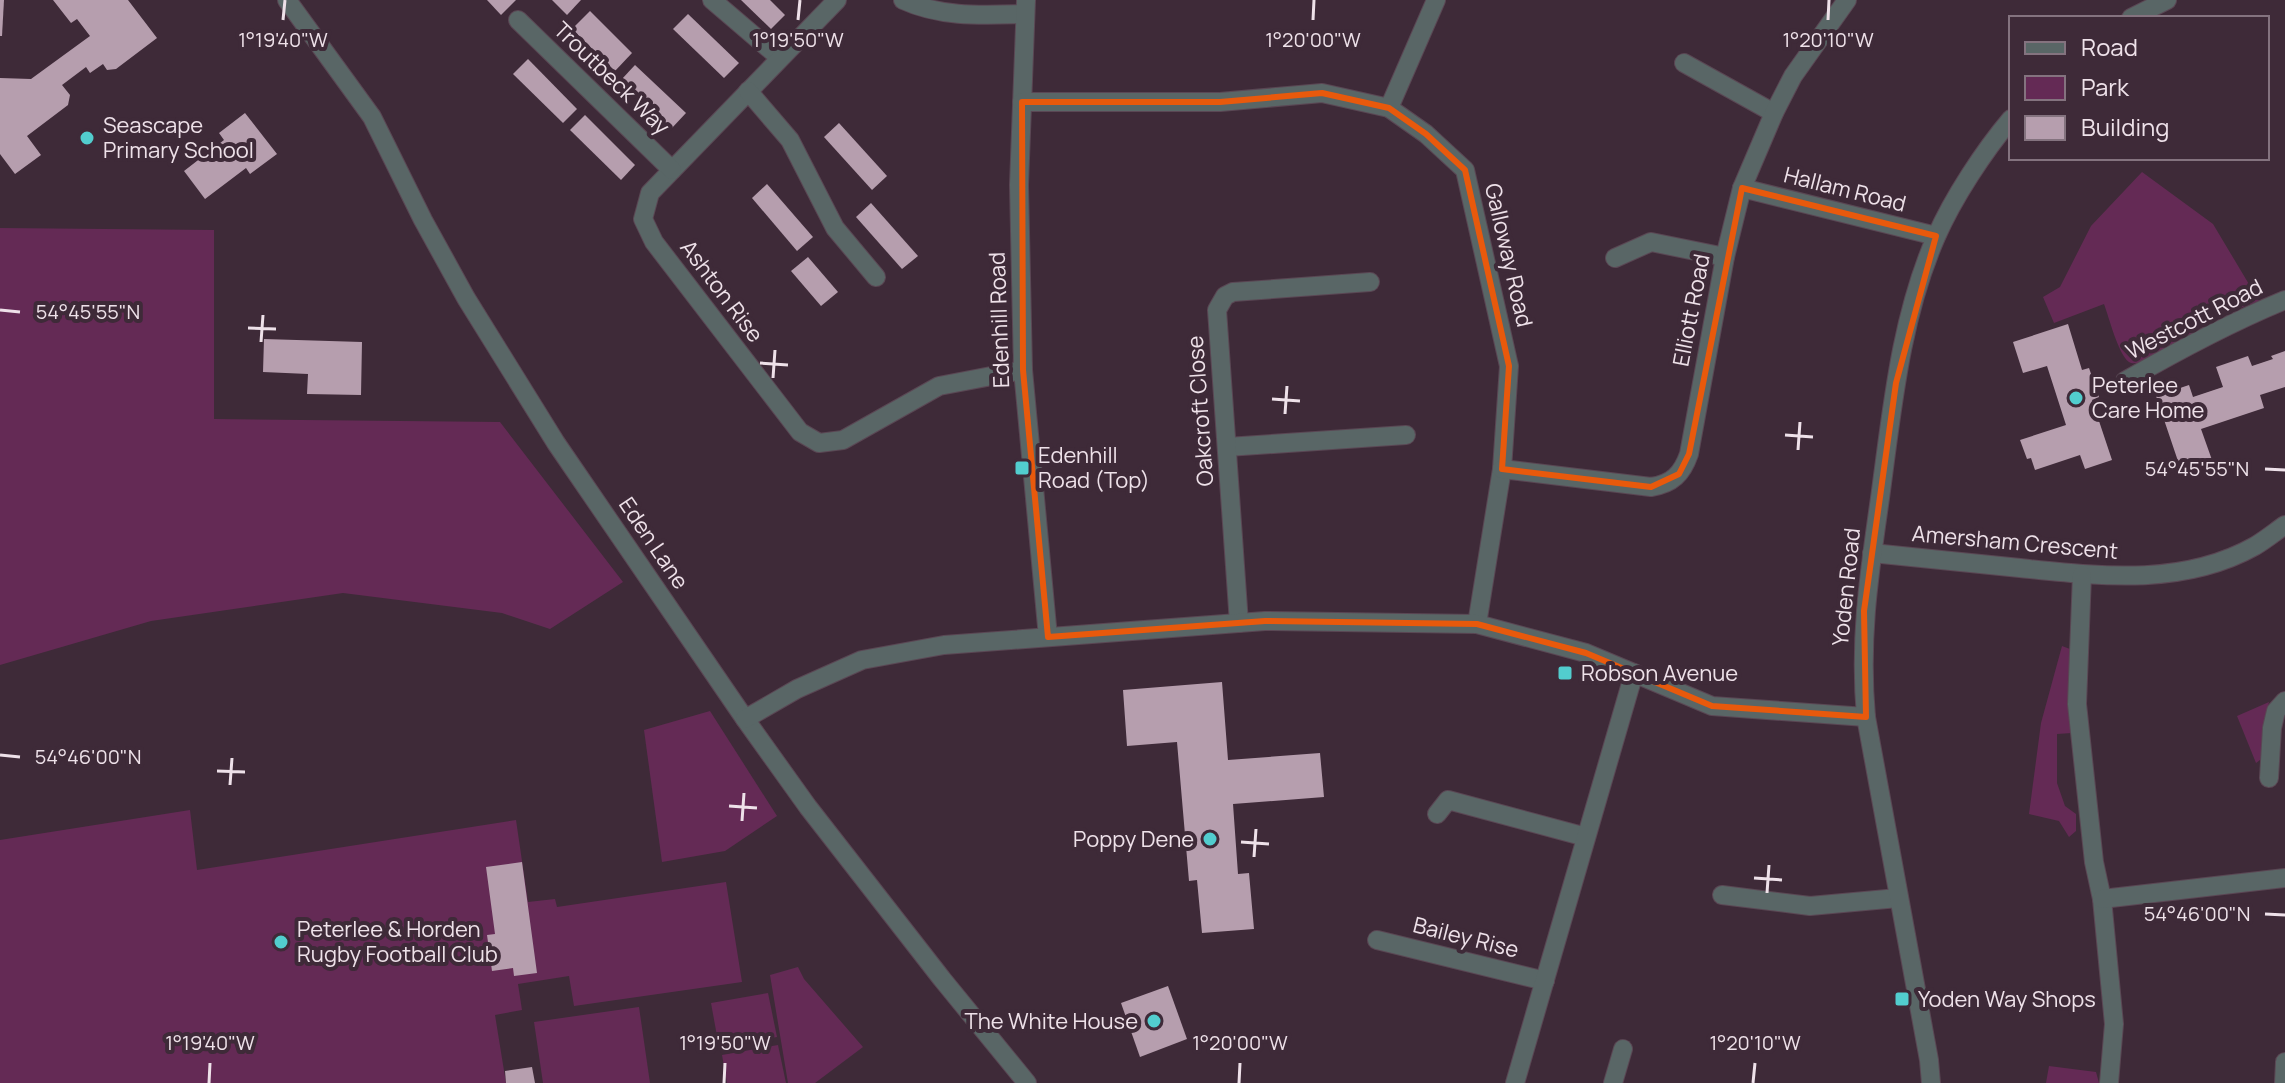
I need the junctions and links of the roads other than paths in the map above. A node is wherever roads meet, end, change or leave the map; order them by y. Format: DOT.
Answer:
graph roads {
  1 [pos="287,0"];
  2 [pos="712,0"];
  3 [pos="837,0"];
  4 [pos="903,0"];
  5 [pos="1436,0"];
  6 [pos="1847,0"];
  7 [pos="2167,0"];
  8 [pos="1026,7"];
  9 [pos="2135,16"];
  10 [pos="518,20"];
  11 [pos="780,58"];
  12 [pos="1684,63"];
  13 [pos="748,91"];
  14 [pos="1022,102"];
  15 [pos="1389,108"];
  16 [pos="1774,113"];
  17 [pos="2009,121"];
  18 [pos="672,170"];
  19 [pos="1742,188"];
  20 [pos="1936,236"];
  21 [pos="1725,257"];
  22 [pos="1615,258"];
  23 [pos="876,277"];
  24 [pos="1370,282"];
  25 [pos="2285,300"];
  26 [pos="1023,370"];
  27 [pos="2125,381"];
  28 [pos="1406,435"];
  29 [pos="1227,447"];
  30 [pos="1502,469"];
  31 [pos="2285,525"];
  32 [pos="1872,553"];
  33 [pos="2082,575"];
  34 [pos="1239,623"];
  35 [pos="1477,624"];
  36 [pos="1048,637"];
  37 [pos="1634,673"];
  38 [pos="2285,701"];
  39 [pos="1866,717"];
  40 [pos="745,719"];
  41 [pos="2269,778"];
  42 [pos="1437,814"];
  43 [pos="1586,837"];
  44 [pos="2285,878"];
  45 [pos="1722,895"];
  46 [pos="1898,898"];
  47 [pos="2102,899"];
  48 [pos="1377,940"];
  49 [pos="1545,981"];
  50 [pos="1623,1049"];
  51 [pos="2285,1062"];
  52 [pos="1027,1083"];
  53 [pos="1515,1083"];
  54 [pos="1613,1083"];
  55 [pos="1931,1083"];
  56 [pos="2109,1083"];
  57 [pos="2284,1083"];
  1 -- 40 [label="street, Eden Lane"];
  2 -- 11 [label="street"];
  3 -- 11 [label="street, Ashton Rise"];
  4 -- 8 [label="street"];
  5 -- 15 [label="street"];
  6 -- 16 [label="street, Elliott Road"];
  7 -- 9 [label="street"];
  8 -- 14 [label="street, Edenhill Road"];
  10 -- 18 [label="street, Troutbeck Way"];
  11 -- 13 [label="street, Ashton Rise"];
  12 -- 16 [label="street"];
  13 -- 18 [label="street, Ashton Rise"];
  13 -- 23 [label="street"];
  14 -- 15 [label="street, Galloway Road"];
  14 -- 26 [label="street, Edenhill Road"];
  15 -- 30 [label="street, Galloway Road"];
  16 -- 19 [label="street, Elliott Road"];
  17 -- 20 [label="street, Yoden Road"];
  18 -- 26 [label="street, Ashton Rise"];
  19 -- 20 [label="street, Hallam Road"];
  19 -- 21 [label="street, Elliott Road"];
  20 -- 32 [label="street, Yoden Road"];
  21 -- 22 [label="street"];
  21 -- 30 [label="street, Elliott Road"];
  24 -- 29 [label="street, Oakcroft Close"];
  25 -- 27 [label="street, Westcott Road"];
  26 -- 36 [label="street, Edenhill Road"];
  28 -- 29 [label="street"];
  29 -- 34 [label="street, Oakcroft Close"];
  30 -- 35 [label="street, Galloway Road"];
  31 -- 33 [label="street, Amersham Crescent"];
  32 -- 33 [label="street, Amersham Crescent"];
  32 -- 39 [label="street, Yoden Road"];
  33 -- 47 [label="street"];
  34 -- 35 [label="street"];
  34 -- 36 [label="street"];
  35 -- 37 [label="street"];
  36 -- 40 [label="street"];
  37 -- 39 [label="street"];
  37 -- 43 [label="street"];
  38 -- 41 [label="street"];
  39 -- 46 [label="street, Yoden Road"];
  40 -- 52 [label="street, Eden Lane"];
  42 -- 43 [label="street"];
  43 -- 49 [label="street"];
  44 -- 47 [label="street"];
  45 -- 46 [label="street"];
  46 -- 55 [label="street, Yoden Road"];
  47 -- 56 [label="street"];
  48 -- 49 [label="street, Bailey Rise"];
  49 -- 53 [label="street"];
  50 -- 54 [label="street"];
  51 -- 57 [label="street"];
}
